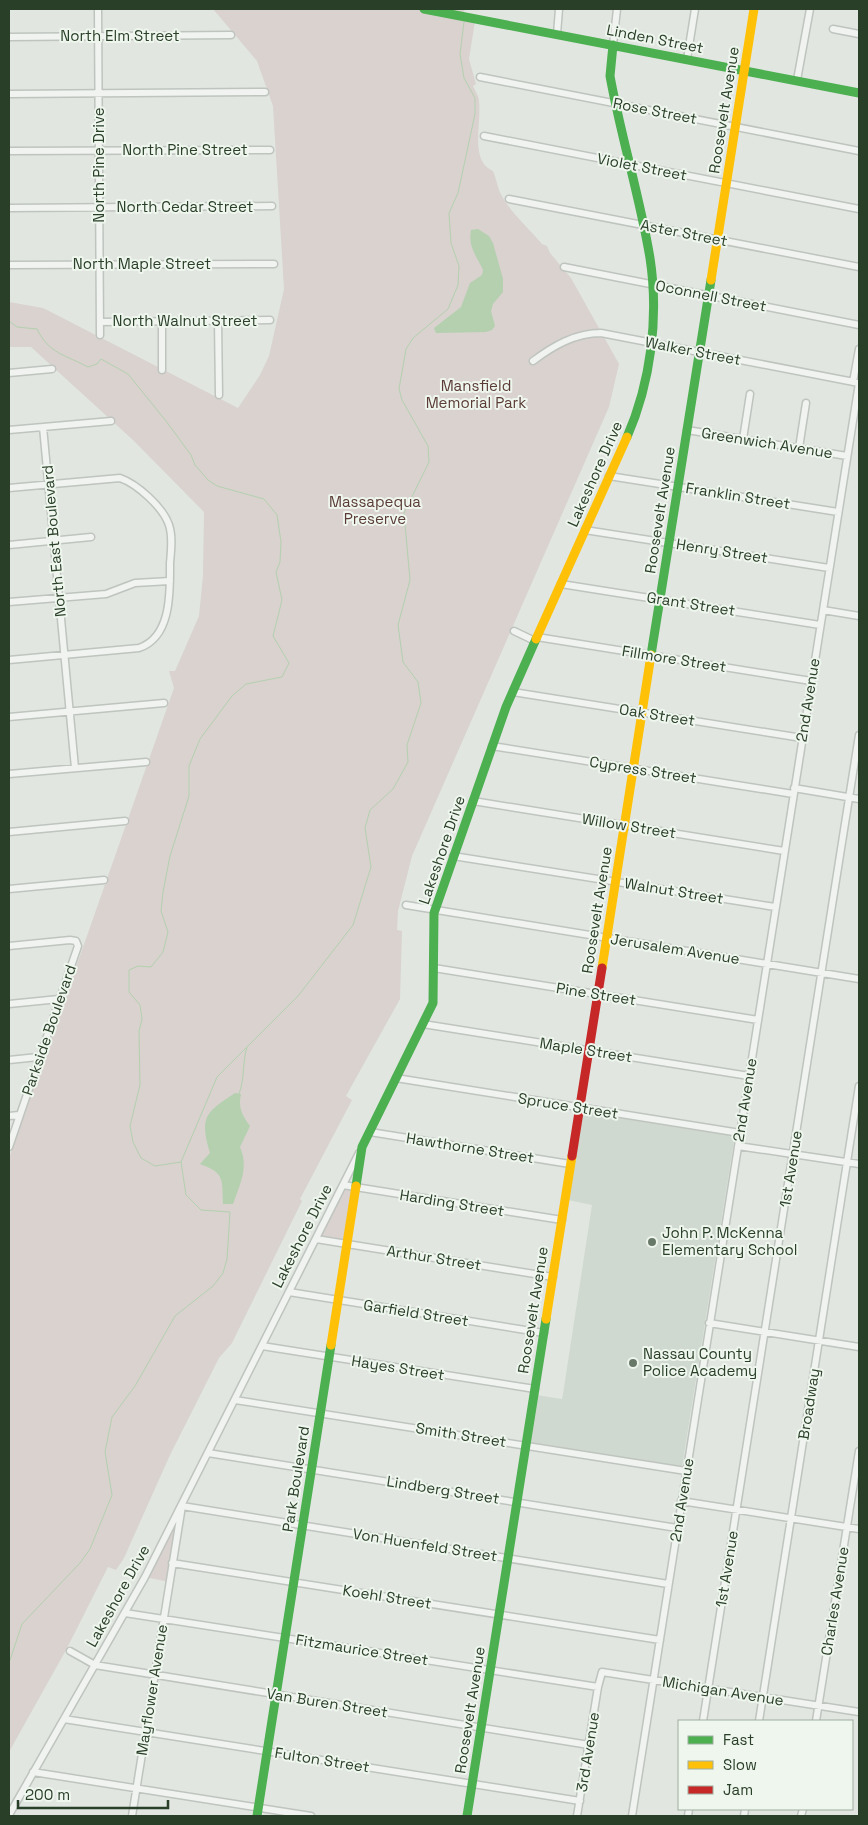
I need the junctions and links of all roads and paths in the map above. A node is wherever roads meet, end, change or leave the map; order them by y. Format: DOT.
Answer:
graph roads {
  1 [pos="98,9"];
  2 [pos="424,9"];
  3 [pos="559,9"];
  4 [pos="617,9"];
  5 [pos="695,9"];
  6 [pos="754,9"];
  7 [pos="810,9"];
  8 [pos="833,29"];
  9 [pos="557,34"];
  10 [pos="859,34"];
  11 [pos="231,35"];
  12 [pos="9,36"];
  13 [pos="98,36"];
  14 [pos="613,45"];
  15 [pos="687,59"];
  16 [pos="744,70"];
  17 [pos="480,77"];
  18 [pos="797,80"];
  19 [pos="265,92"];
  20 [pos="98,93"];
  21 [pos="859,93"];
  22 [pos="9,94"];
  23 [pos="615,103"];
  24 [pos="735,127"];
  25 [pos="484,136"];
  26 [pos="99,150"];
  27 [pos="270,150"];
  28 [pos="9,151"];
  29 [pos="859,151"];
  30 [pos="629,164"];
  31 [pos="726,183"];
  32 [pos="509,199"];
  33 [pos="272,206"];
  34 [pos="99,207"];
  35 [pos="9,208"];
  36 [pos="859,209"];
  37 [pos="642,225"];
  38 [pos="717,240"];
  39 [pos="99,264"];
  40 [pos="274,264"];
  41 [pos="9,265"];
  42 [pos="859,267"];
  43 [pos="564,268"];
  44 [pos="652,285"];
  45 [pos="708,296"];
  46 [pos="270,320"];
  47 [pos="162,321"];
  48 [pos="218,321"];
  49 [pos="100,322"];
  50 [pos="859,325"];
  51 [pos="100,335"];
  52 [pos="651,343"];
  53 [pos="859,349"];
  54 [pos="700,352"];
  55 [pos="533,361"];
  56 [pos="52,369"];
  57 [pos="162,370"];
  58 [pos="9,373"];
  59 [pos="857,383"];
  60 [pos="750,394"];
  61 [pos="219,395"];
  62 [pos="806,403"];
  63 [pos="111,421"];
  64 [pos="43,427"];
  65 [pos="9,430"];
  66 [pos="687,430"];
  67 [pos="743,439"];
  68 [pos="799,448"];
  69 [pos="847,456"];
  70 [pos="609,476"];
  71 [pos="49,484"];
  72 [pos="678,487"];
  73 [pos="9,488"];
  74 [pos="838,512"];
  75 [pos="585,530"];
  76 [pos="91,537"];
  77 [pos="54,541"];
  78 [pos="669,543"];
  79 [pos="9,545"];
  80 [pos="829,568"];
  81 [pos="170,581"];
  82 [pos="561,584"];
  83 [pos="59,598"];
  84 [pos="660,599"];
  85 [pos="9,602"];
  86 [pos="823,610"];
  87 [pos="859,616"];
  88 [pos="820,625"];
  89 [pos="514,631"];
  90 [pos="536,639"];
  91 [pos="65,655"];
  92 [pos="651,656"];
  93 [pos="9,660"];
  94 [pos="811,681"];
  95 [pos="513,692"];
  96 [pos="164,703"];
  97 [pos="70,711"];
  98 [pos="642,712"];
  99 [pos="9,717"];
  100 [pos="859,735"];
  101 [pos="802,738"];
  102 [pos="492,746"];
  103 [pos="146,762"];
  104 [pos="75,768"];
  105 [pos="633,769"];
  106 [pos="9,774"];
  107 [pos="794,791"];
  108 [pos="850,797"];
  109 [pos="859,798"];
  110 [pos="473,801"];
  111 [pos="125,821"];
  112 [pos="624,825"];
  113 [pos="9,832"];
  114 [pos="784,850"];
  115 [pos="453,856"];
  116 [pos="104,880"];
  117 [pos="615,882"];
  118 [pos="9,889"];
  119 [pos="406,905"];
  120 [pos="776,907"];
  121 [pos="435,910"];
  122 [pos="606,938"];
  123 [pos="9,946"];
  124 [pos="766,964"];
  125 [pos="434,968"];
  126 [pos="822,972"];
  127 [pos="859,979"];
  128 [pos="597,994"];
  129 [pos="58,999"];
  130 [pos="9,1004"];
  131 [pos="758,1020"];
  132 [pos="423,1024"];
  133 [pos="588,1051"];
  134 [pos="38,1057"];
  135 [pos="9,1060"];
  136 [pos="749,1076"];
  137 [pos="396,1078"];
  138 [pos="859,1086"];
  139 [pos="579,1108"];
  140 [pos="19,1115"];
  141 [pos="9,1116"];
  142 [pos="370,1132"];
  143 [pos="740,1133"];
  144 [pos="738,1146"];
  145 [pos="9,1147"];
  146 [pos="362,1147"];
  147 [pos="793,1154"];
  148 [pos="847,1162"];
  149 [pos="570,1164"];
  150 [pos="859,1164"];
  151 [pos="343,1185"];
  152 [pos="356,1188"];
  153 [pos="562,1220"];
  154 [pos="316,1239"];
  155 [pos="347,1244"];
  156 [pos="552,1277"];
  157 [pos="289,1292"];
  158 [pos="338,1300"];
  159 [pos="709,1323"];
  160 [pos="765,1332"];
  161 [pos="544,1333"];
  162 [pos="819,1340"];
  163 [pos="262,1346"];
  164 [pos="859,1347"];
  165 [pos="329,1357"];
  166 [pos="535,1389"];
  167 [pos="235,1400"];
  168 [pos="320,1413"];
  169 [pos="526,1446"];
  170 [pos="859,1450"];
  171 [pos="208,1453"];
  172 [pos="311,1469"];
  173 [pos="686,1471"];
  174 [pos="681,1501"];
  175 [pos="517,1502"];
  176 [pos="182,1506"];
  177 [pos="737,1510"];
  178 [pos="791,1518"];
  179 [pos="302,1526"];
  180 [pos="677,1528"];
  181 [pos="847,1528"];
  182 [pos="859,1529"];
  183 [pos="508,1558"];
  184 [pos="172,1563"];
  185 [pos="293,1582"];
  186 [pos="668,1584"];
  187 [pos="125,1613"];
  188 [pos="499,1615"];
  189 [pos="163,1619"];
  190 [pos="284,1638"];
  191 [pos="660,1640"];
  192 [pos="70,1651"];
  193 [pos="95,1665"];
  194 [pos="490,1670"];
  195 [pos="154,1676"];
  196 [pos="654,1680"];
  197 [pos="598,1687"];
  198 [pos="708,1689"];
  199 [pos="276,1695"];
  200 [pos="763,1697"];
  201 [pos="819,1706"];
  202 [pos="859,1712"];
  203 [pos="64,1719"];
  204 [pos="703,1720"];
  205 [pos="759,1720"];
  206 [pos="816,1720"];
  207 [pos="481,1728"];
  208 [pos="146,1732"];
  209 [pos="589,1745"];
  210 [pos="267,1752"];
  211 [pos="33,1772"];
  212 [pos="472,1784"];
  213 [pos="136,1789"];
  214 [pos="580,1801"];
  215 [pos="257,1812"];
  216 [pos="9,1815"];
  217 [pos="132,1816"];
  218 [pos="311,1816"];
  219 [pos="467,1816"];
  220 [pos="578,1816"];
  221 [pos="632,1816"];
  1 -- 13 [label="street, North Pine Drive"];
  2 -- 9 [label="street, Linden Street"];
  3 -- 9 [label="street"];
  4 -- 14 [label="street, Lakeshore Drive"];
  5 -- 15 [label="street"];
  6 -- 16 [label="street, Roosevelt Avenue"];
  7 -- 18 [label="street"];
  8 -- 10 [label="street"];
  9 -- 14 [label="street, Linden Street"];
  11 -- 13 [label="street, North Elm Street"];
  12 -- 13 [label="street, North Elm Street"];
  13 -- 20 [label="street, North Pine Drive"];
  14 -- 15 [label="street, Linden Street"];
  14 -- 23 [label="street, Lakeshore Drive"];
  15 -- 16 [label="street, Linden Street"];
  16 -- 18 [label="street, Linden Street"];
  16 -- 24 [label="street, Roosevelt Avenue"];
  17 -- 23 [label="street, Rose Street"];
  18 -- 21 [label="street, Linden Street"];
  19 -- 20 [label="street"];
  20 -- 22 [label="street"];
  20 -- 26 [label="street, North Pine Drive"];
  23 -- 24 [label="street, Rose Street"];
  23 -- 30 [label="street, Lakeshore Drive"];
  24 -- 29 [label="street, Rose Street"];
  24 -- 31 [label="street, Roosevelt Avenue"];
  25 -- 30 [label="street, Violet Street"];
  26 -- 27 [label="street, North Pine Street"];
  26 -- 28 [label="street, North Pine Street"];
  26 -- 34 [label="street, North Pine Drive"];
  30 -- 31 [label="street, Violet Street"];
  30 -- 37 [label="street, Lakeshore Drive"];
  31 -- 36 [label="street, Violet Street"];
  31 -- 38 [label="street, Roosevelt Avenue"];
  32 -- 37 [label="street, Aster Street"];
  33 -- 34 [label="street, North Cedar Street"];
  34 -- 35 [label="street, North Cedar Street"];
  34 -- 39 [label="street, North Pine Drive"];
  37 -- 38 [label="street, Aster Street"];
  37 -- 44 [label="street, Lakeshore Drive"];
  38 -- 42 [label="street, Aster Street"];
  38 -- 45 [label="street, Roosevelt Avenue"];
  39 -- 40 [label="street, North Maple Street"];
  39 -- 41 [label="street, North Maple Street"];
  39 -- 49 [label="street, North Pine Drive"];
  43 -- 44 [label="street, Oconnell Street"];
  44 -- 45 [label="street, Oconnell Street"];
  44 -- 52 [label="street, Lakeshore Drive"];
  45 -- 50 [label="street, Oconnell Street"];
  45 -- 54 [label="street, Roosevelt Avenue"];
  46 -- 48 [label="street, North Walnut Street"];
  47 -- 48 [label="street, North Walnut Street"];
  47 -- 49 [label="street, North Walnut Street"];
  47 -- 57 [label="street"];
  48 -- 61 [label="street"];
  49 -- 51 [label="street, North Pine Drive"];
  52 -- 54 [label="street, Walker Street"];
  52 -- 55 [label="street, Walker Street"];
  52 -- 70 [label="street, Lakeshore Drive"];
  53 -- 59 [label="street, 2nd Avenue"];
  54 -- 59 [label="street, Walker Street"];
  54 -- 66 [label="street, Roosevelt Avenue"];
  56 -- 58 [label="street"];
  59 -- 69 [label="street, 2nd Avenue"];
  60 -- 67 [label="street"];
  62 -- 68 [label="street"];
  63 -- 64 [label="street"];
  64 -- 65 [label="street"];
  64 -- 71 [label="street, North East Boulevard"];
  66 -- 67 [label="street, Greenwich Avenue"];
  66 -- 72 [label="street, Roosevelt Avenue"];
  67 -- 68 [label="street, Greenwich Avenue"];
  68 -- 69 [label="street, Greenwich Avenue"];
  69 -- 74 [label="street, 2nd Avenue"];
  70 -- 72 [label="street, Franklin Street"];
  70 -- 75 [label="street, Lakeshore Drive"];
  71 -- 73 [label="street"];
  71 -- 77 [label="street, North East Boulevard"];
  71 -- 81 [label="street"];
  72 -- 74 [label="street, Franklin Street"];
  72 -- 78 [label="street, Roosevelt Avenue"];
  74 -- 80 [label="street, 2nd Avenue"];
  75 -- 78 [label="street, Henry Street"];
  75 -- 82 [label="street, Lakeshore Drive"];
  76 -- 77 [label="street"];
  77 -- 79 [label="street"];
  77 -- 83 [label="street, North East Boulevard"];
  78 -- 80 [label="street, Henry Street"];
  78 -- 84 [label="street, Roosevelt Avenue"];
  80 -- 86 [label="street, 2nd Avenue"];
  81 -- 83 [label="street"];
  81 -- 91 [label="street"];
  82 -- 84 [label="street, Grant Street"];
  82 -- 90 [label="street, Lakeshore Drive"];
  83 -- 85 [label="street"];
  83 -- 91 [label="street, North East Boulevard"];
  84 -- 88 [label="street, Grant Street"];
  84 -- 92 [label="street, Roosevelt Avenue"];
  86 -- 87 [label="street"];
  86 -- 88 [label="street, 2nd Avenue"];
  88 -- 94 [label="street, 2nd Avenue"];
  89 -- 90 [label="street, Fillmore Street"];
  90 -- 92 [label="street, Fillmore Street"];
  90 -- 95 [label="street, Lakeshore Drive"];
  91 -- 93 [label="street"];
  91 -- 97 [label="street, North East Boulevard"];
  92 -- 94 [label="street, Fillmore Street"];
  92 -- 98 [label="street, Roosevelt Avenue"];
  94 -- 101 [label="street, 2nd Avenue"];
  95 -- 98 [label="street, Oak Street"];
  95 -- 102 [label="street, Lakeshore Drive"];
  96 -- 97 [label="street"];
  97 -- 99 [label="street"];
  97 -- 104 [label="street, North East Boulevard"];
  98 -- 101 [label="street, Oak Street"];
  98 -- 105 [label="street, Roosevelt Avenue"];
  100 -- 108 [label="street, 1st Avenue"];
  101 -- 107 [label="street, 2nd Avenue"];
  102 -- 105 [label="street, Cypress Street"];
  102 -- 110 [label="street, Lakeshore Drive"];
  103 -- 104 [label="street"];
  104 -- 106 [label="street"];
  105 -- 107 [label="street, Cypress Street"];
  105 -- 112 [label="street, Roosevelt Avenue"];
  107 -- 108 [label="street, Cypress Street"];
  107 -- 114 [label="street, 2nd Avenue"];
  108 -- 109 [label="street, Cypress Street"];
  108 -- 126 [label="street, 1st Avenue"];
  110 -- 112 [label="street, Willow Street"];
  110 -- 115 [label="street, Lakeshore Drive"];
  111 -- 113 [label="street"];
  112 -- 114 [label="street, Willow Street"];
  112 -- 117 [label="street, Roosevelt Avenue"];
  114 -- 120 [label="street, 2nd Avenue"];
  115 -- 117 [label="street, Walnut Street"];
  115 -- 121 [label="street, Lakeshore Drive"];
  116 -- 118 [label="street"];
  117 -- 120 [label="street, Walnut Street"];
  117 -- 122 [label="street, Roosevelt Avenue"];
  119 -- 121 [label="street, Jerusalem Avenue"];
  120 -- 124 [label="street, 2nd Avenue"];
  121 -- 122 [label="street, Jerusalem Avenue"];
  121 -- 125 [label="street, Lakeshore Drive"];
  122 -- 124 [label="street, Jerusalem Avenue"];
  122 -- 128 [label="street, Roosevelt Avenue"];
  123 -- 129 [label="street, Parkside Boulevard"];
  124 -- 126 [label="street, Jerusalem Avenue"];
  124 -- 131 [label="street, 2nd Avenue"];
  125 -- 128 [label="street, Pine Street"];
  125 -- 132 [label="street, Lakeshore Drive"];
  126 -- 127 [label="street, Jerusalem Avenue"];
  126 -- 147 [label="street, 1st Avenue"];
  128 -- 131 [label="street, Pine Street"];
  128 -- 133 [label="street, Roosevelt Avenue"];
  129 -- 130 [label="street"];
  129 -- 134 [label="street, Parkside Boulevard"];
  131 -- 136 [label="street, 2nd Avenue"];
  132 -- 133 [label="street, Maple Street"];
  132 -- 137 [label="street, Lakeshore Drive"];
  133 -- 136 [label="street, Maple Street"];
  133 -- 139 [label="street, Roosevelt Avenue"];
  134 -- 135 [label="street"];
  134 -- 140 [label="street, Parkside Boulevard"];
  136 -- 143 [label="street, 2nd Avenue"];
  137 -- 139 [label="street, Spruce Street"];
  137 -- 142 [label="street, Lakeshore Drive"];
  138 -- 148 [label="street, Broadway"];
  139 -- 143 [label="street, Spruce Street"];
  139 -- 149 [label="street, Roosevelt Avenue"];
  140 -- 141 [label="street"];
  140 -- 145 [label="street, Parkside Boulevard"];
  142 -- 146 [label="street, Lakeshore Drive"];
  142 -- 149 [label="street, Hawthorne Street"];
  143 -- 144 [label="street, 2nd Avenue"];
  144 -- 147 [label="street"];
  144 -- 159 [label="street, 2nd Avenue"];
  146 -- 151 [label="street, Lakeshore Drive"];
  146 -- 152 [label="street, Park Boulevard"];
  147 -- 148 [label="street"];
  147 -- 160 [label="street, 1st Avenue"];
  148 -- 150 [label="street"];
  148 -- 162 [label="street, Broadway"];
  149 -- 153 [label="street, Roosevelt Avenue"];
  151 -- 152 [label="street, Harding Street"];
  151 -- 154 [label="street, Lakeshore Drive"];
  152 -- 153 [label="street, Harding Street"];
  152 -- 155 [label="street, Park Boulevard"];
  153 -- 156 [label="street, Roosevelt Avenue"];
  154 -- 155 [label="street, Arthur Street"];
  154 -- 157 [label="street, Lakeshore Drive"];
  155 -- 156 [label="street, Arthur Street"];
  155 -- 158 [label="street, Park Boulevard"];
  156 -- 161 [label="street, Roosevelt Avenue"];
  157 -- 158 [label="street, Garfield Street"];
  157 -- 163 [label="street, Lakeshore Drive"];
  158 -- 161 [label="street, Garfield Street"];
  158 -- 165 [label="street, Park Boulevard"];
  159 -- 160 [label="street"];
  159 -- 173 [label="street, 2nd Avenue"];
  160 -- 162 [label="street"];
  160 -- 177 [label="street, 1st Avenue"];
  161 -- 166 [label="street, Roosevelt Avenue"];
  162 -- 164 [label="street"];
  162 -- 178 [label="street, Broadway"];
  163 -- 165 [label="street, Hayes Street"];
  163 -- 167 [label="street, Lakeshore Drive"];
  165 -- 166 [label="street, Hayes Street"];
  165 -- 168 [label="street, Park Boulevard"];
  166 -- 169 [label="street, Roosevelt Avenue"];
  167 -- 168 [label="street, Smith Street"];
  167 -- 171 [label="street, Lakeshore Drive"];
  168 -- 169 [label="street, Smith Street"];
  168 -- 172 [label="street, Park Boulevard"];
  169 -- 173 [label="street, Smith Street"];
  169 -- 175 [label="street, Roosevelt Avenue"];
  170 -- 181 [label="street, Charles Avenue"];
  171 -- 172 [label="street, Lindberg Street"];
  171 -- 176 [label="street, Lakeshore Drive"];
  172 -- 175 [label="street, Lindberg Street"];
  172 -- 179 [label="street, Park Boulevard"];
  173 -- 174 [label="street, 2nd Avenue"];
  174 -- 177 [label="street"];
  174 -- 180 [label="street, 2nd Avenue"];
  175 -- 180 [label="street, Lindberg Street"];
  175 -- 183 [label="street, Roosevelt Avenue"];
  176 -- 179 [label="street, Von Huenfeld Street"];
  176 -- 184 [label="street"];
  176 -- 187 [label="street, Lakeshore Drive"];
  177 -- 178 [label="street"];
  177 -- 198 [label="street, 1st Avenue"];
  178 -- 181 [label="street"];
  178 -- 200 [label="street, Broadway"];
  179 -- 183 [label="street, Von Huenfeld Street"];
  179 -- 185 [label="street, Park Boulevard"];
  180 -- 186 [label="street, 2nd Avenue"];
  181 -- 182 [label="street"];
  181 -- 201 [label="street, Charles Avenue"];
  183 -- 186 [label="street, Von Huenfeld Street"];
  183 -- 188 [label="street, Roosevelt Avenue"];
  184 -- 185 [label="street, Koehl Street"];
  184 -- 189 [label="street, Mayflower Avenue"];
  185 -- 188 [label="street, Koehl Street"];
  185 -- 190 [label="street, Park Boulevard"];
  186 -- 191 [label="street, 2nd Avenue"];
  187 -- 189 [label="street, Fitzmaurice Street"];
  187 -- 193 [label="street, Lakeshore Drive"];
  188 -- 191 [label="street, Koehl Street"];
  188 -- 194 [label="street, Roosevelt Avenue"];
  189 -- 190 [label="street, Fitzmaurice Street"];
  189 -- 195 [label="street, Mayflower Avenue"];
  190 -- 194 [label="street, Fitzmaurice Street"];
  190 -- 199 [label="street, Park Boulevard"];
  191 -- 196 [label="street, 2nd Avenue"];
  192 -- 193 [label="street, Van Buren Street"];
  193 -- 195 [label="street, Van Buren Street"];
  193 -- 203 [label="street, Lakeshore Drive"];
  194 -- 197 [label="street, Fitzmaurice Street"];
  194 -- 207 [label="street, Roosevelt Avenue"];
  195 -- 199 [label="street, Van Buren Street"];
  195 -- 208 [label="street, Mayflower Avenue"];
  196 -- 197 [label="street, Michigan Avenue"];
  196 -- 198 [label="street, Michigan Avenue"];
  196 -- 221 [label="street, 2nd Avenue"];
  197 -- 209 [label="street, 3rd Avenue"];
  198 -- 200 [label="street, Michigan Avenue"];
  198 -- 204 [label="street, 1st Avenue"];
  199 -- 207 [label="street, Van Buren Street"];
  199 -- 210 [label="street, Park Boulevard"];
  200 -- 201 [label="street, Michigan Avenue"];
  200 -- 205 [label="street, Broadway"];
  201 -- 202 [label="street, Michigan Avenue"];
  201 -- 206 [label="street, Charles Avenue"];
  203 -- 208 [label="street, Fulton Street"];
  203 -- 211 [label="street, Lakeshore Drive"];
  207 -- 209 [label="street, Van Buren Street"];
  207 -- 212 [label="street, Roosevelt Avenue"];
  208 -- 210 [label="street, Fulton Street"];
  208 -- 213 [label="street, Mayflower Avenue"];
  209 -- 214 [label="street, 3rd Avenue"];
  210 -- 212 [label="street, Fulton Street"];
  210 -- 215 [label="street, Park Boulevard"];
  211 -- 213 [label="street"];
  211 -- 216 [label="street, Lakeshore Drive"];
  212 -- 214 [label="street, Fulton Street"];
  212 -- 219 [label="street, Roosevelt Avenue"];
  213 -- 215 [label="street"];
  213 -- 217 [label="street, Mayflower Avenue"];
  214 -- 220 [label="street, 3rd Avenue"];
  215 -- 218 [label="street"];
}
